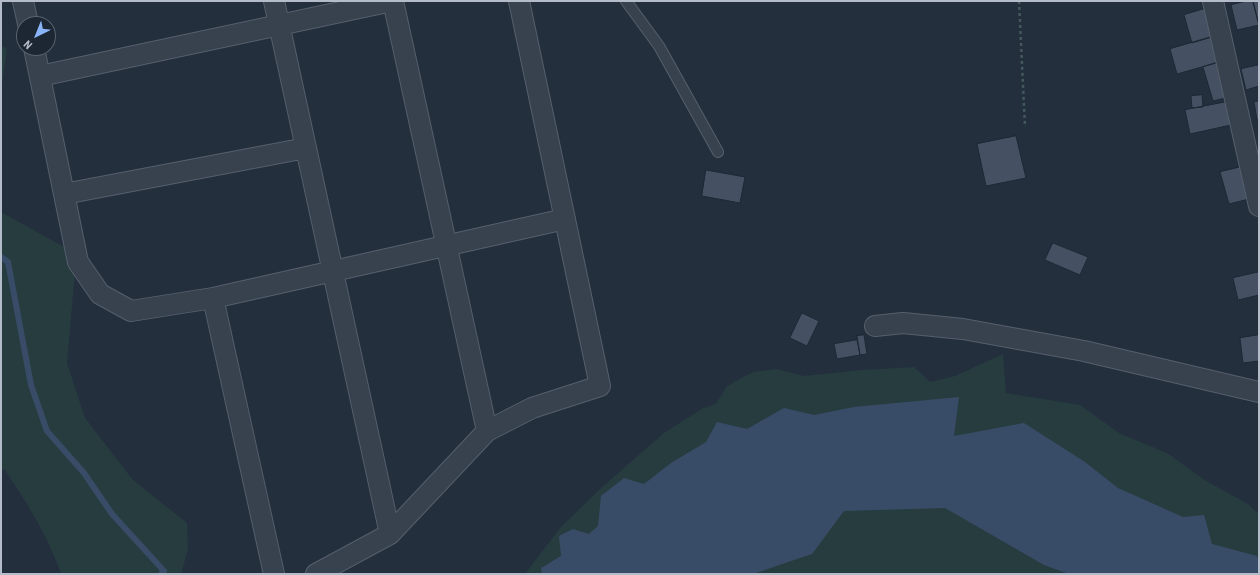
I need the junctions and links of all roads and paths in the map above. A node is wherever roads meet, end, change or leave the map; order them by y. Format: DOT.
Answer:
graph roads {
  1 [pos="22,1"];
  2 [pos="274,1"];
  3 [pos="392,1"];
  4 [pos="519,1"];
  5 [pos="626,1"];
  6 [pos="1019,1"];
  7 [pos="1213,1"];
  8 [pos="26,16"];
  9 [pos="279,25"];
  10 [pos="36,56"];
  11 [pos="40,76"];
  12 [pos="1025,127"];
  13 [pos="306,148"];
  14 [pos="718,152"];
  15 [pos="64,194"];
  16 [pos="1259,206"];
  17 [pos="565,219"];
  18 [pos="447,246"];
  19 [pos="333,271"];
  20 [pos="213,298"];
  21 [pos="875,326"];
  22 [pos="1259,392"];
  23 [pos="487,431"];
  24 [pos="390,534"];
  25 [pos="274,574"];
  26 [pos="316,574"];
  1 -- 8 [label="street"];
  2 -- 9 [label="street"];
  3 -- 9 [label="street"];
  3 -- 18 [label="street"];
  4 -- 17 [label="street"];
  5 -- 14 [label="lane"];
  6 -- 12 [label="path"];
  7 -- 16 [label="street"];
  9 -- 11 [label="street"];
  9 -- 13 [label="street"];
  10 -- 11 [label="street"];
  11 -- 15 [label="street"];
  13 -- 15 [label="street"];
  13 -- 19 [label="street"];
  15 -- 20 [label="street"];
  17 -- 18 [label="street"];
  17 -- 23 [label="street"];
  18 -- 19 [label="street"];
  18 -- 23 [label="street"];
  19 -- 20 [label="street"];
  19 -- 24 [label="street"];
  20 -- 25 [label="street"];
  21 -- 22 [label="street"];
  23 -- 24 [label="street"];
  24 -- 26 [label="street"];
}
